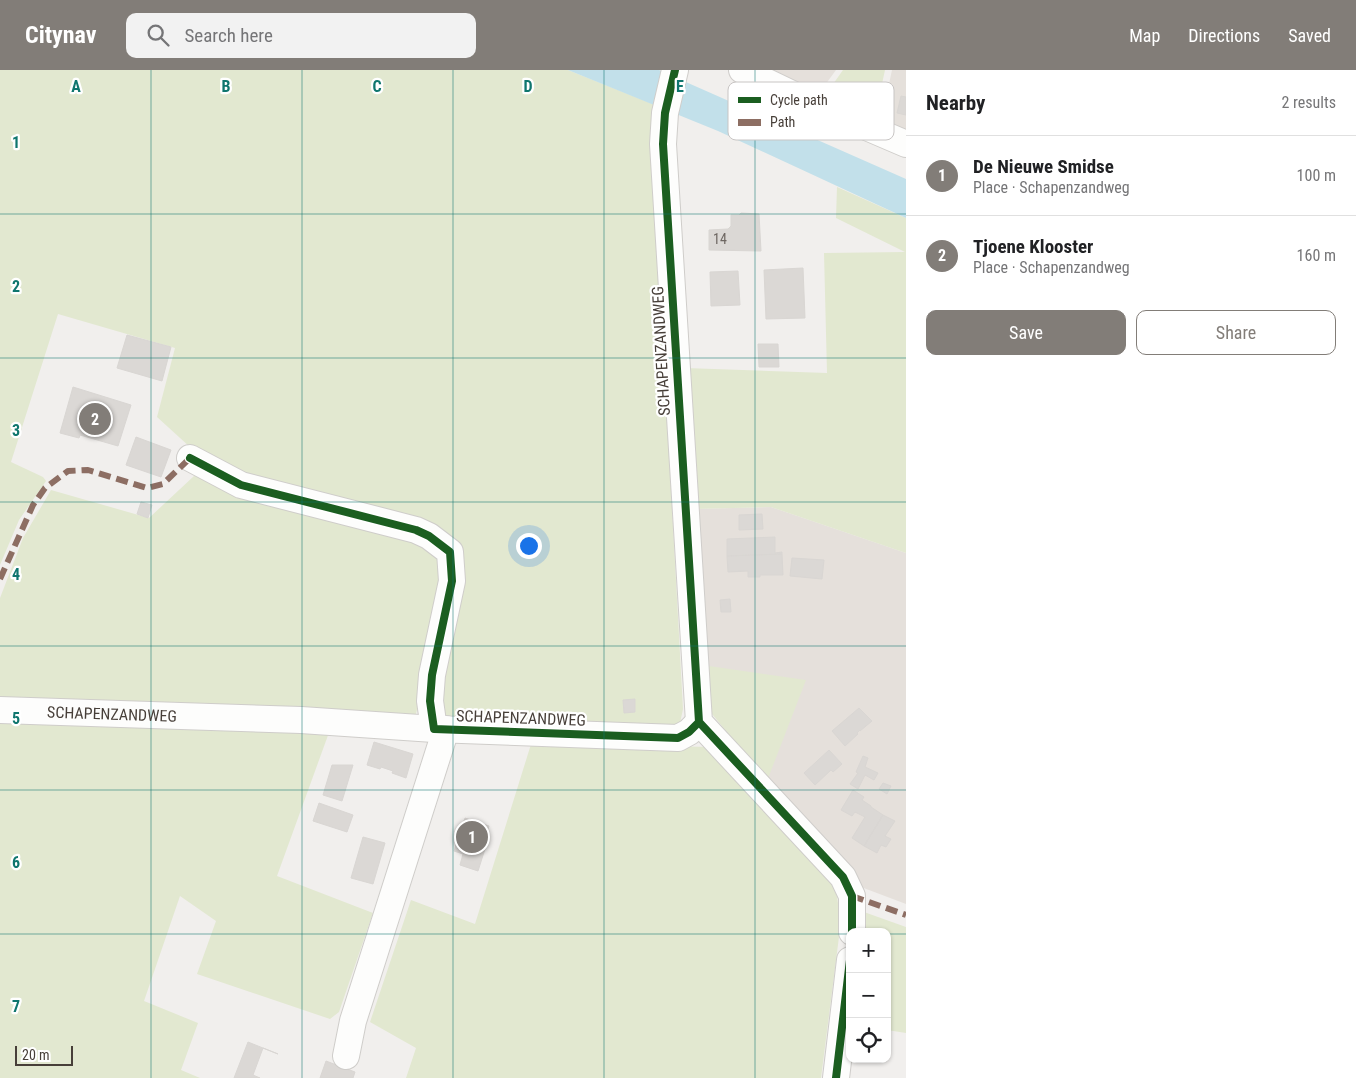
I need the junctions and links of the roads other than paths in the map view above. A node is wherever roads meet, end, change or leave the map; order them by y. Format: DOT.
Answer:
graph roads {
  1 [pos="675,70"];
  2 [pos="742,70"];
  3 [pos="767,82"];
  4 [pos="894,139"];
  5 [pos="906,144"];
  6 [pos="190,458"];
  7 [pos="0,710"];
  8 [pos="699,722"];
  9 [pos="440,729"];
  10 [pos="852,928"];
  11 [pos="848,973"];
  12 [pos="346,1056"];
  13 [pos="836,1078"];
  1 -- 8 [label="street, SCHAPENZANDWEG"];
  2 -- 3 [label="street"];
  4 -- 5 [label="street"];
  6 -- 9 [label="street, SCHAPENZANDWEG"];
  7 -- 9 [label="street, SCHAPENZANDWEG"];
  8 -- 9 [label="street, SCHAPENZANDWEG"];
  8 -- 10 [label="street"];
  9 -- 12 [label="street, SCHAPENZANDWEG"];
  11 -- 13 [label="street"];
}
